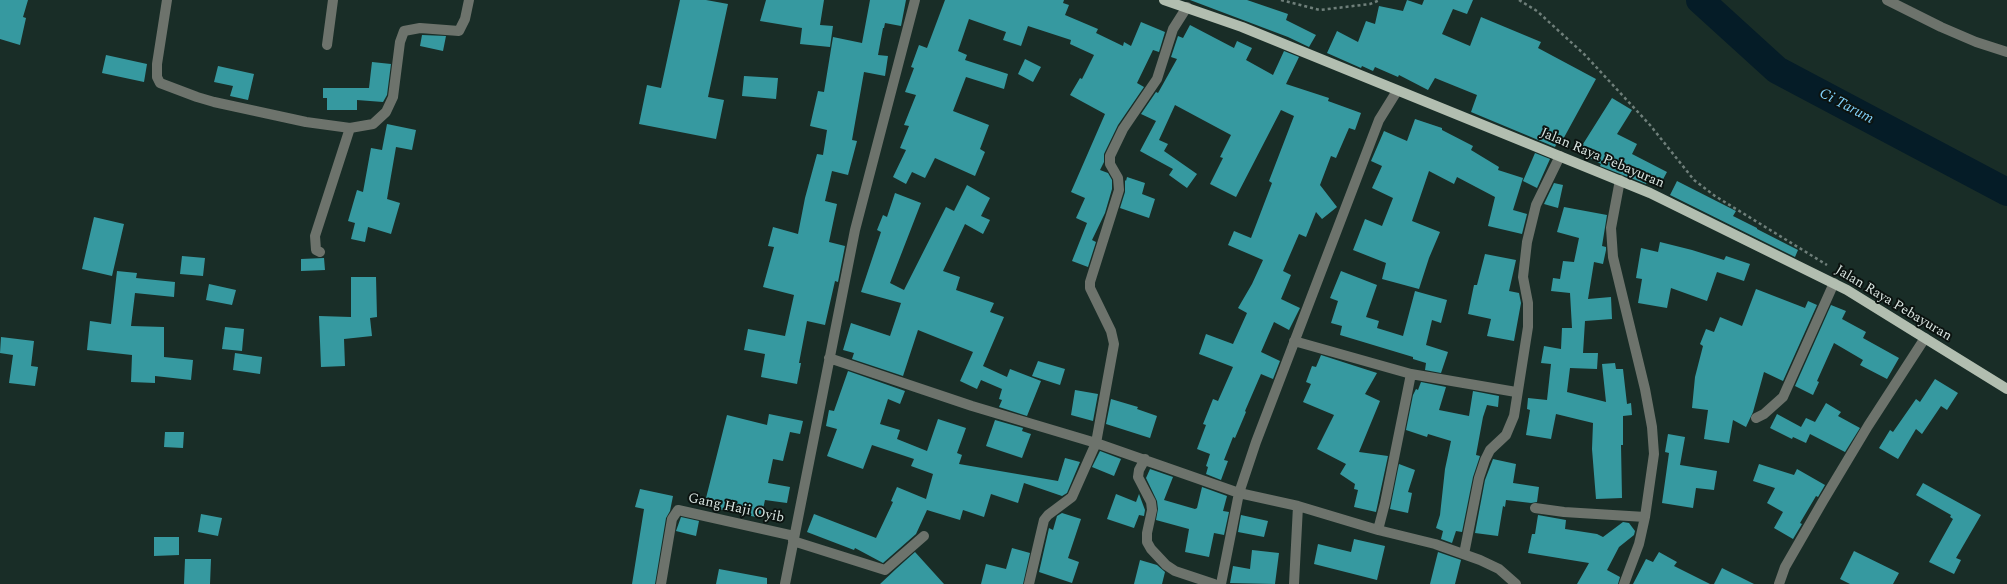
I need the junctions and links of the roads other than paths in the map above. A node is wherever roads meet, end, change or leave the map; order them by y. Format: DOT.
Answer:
graph roads {
  1 [pos="167,0"];
  2 [pos="333,0"];
  3 [pos="469,0"];
  4 [pos="915,0"];
  5 [pos="1164,0"];
  6 [pos="1887,0"];
  7 [pos="1187,7"];
  8 [pos="327,46"];
  9 [pos="2007,52"];
  10 [pos="1397,91"];
  11 [pos="350,128"];
  12 [pos="1560,156"];
  13 [pos="1620,180"];
  14 [pos="320,252"];
  15 [pos="1834,283"];
  16 [pos="1925,338"];
  17 [pos="1294,341"];
  18 [pos="829,358"];
  19 [pos="1411,374"];
  20 [pos="2007,390"];
  21 [pos="1516,392"];
  22 [pos="1756,418"];
  23 [pos="1096,443"];
  24 [pos="1145,459"];
  25 [pos="1239,493"];
  26 [pos="1298,506"];
  27 [pos="1535,508"];
  28 [pos="1645,517"];
  29 [pos="1378,530"];
  30 [pos="924,536"];
  31 [pos="793,538"];
  32 [pos="1464,554"];
  33 [pos="661,584"];
  34 [pos="785,584"];
  35 [pos="1029,584"];
  36 [pos="1214,584"];
  37 [pos="1221,584"];
  38 [pos="1294,584"];
  39 [pos="1516,584"];
  40 [pos="1624,584"];
  41 [pos="1779,584"];
  1 -- 11 [label="street"];
  2 -- 8 [label="street"];
  3 -- 11 [label="street"];
  4 -- 18 [label="street"];
  5 -- 7 [label="main road, Jalan Raya Pebayuran"];
  6 -- 9 [label="street"];
  7 -- 10 [label="main road, Jalan Raya Pebayuran"];
  7 -- 23 [label="street"];
  10 -- 12 [label="main road, Jalan Raya Pebayuran"];
  10 -- 17 [label="street"];
  11 -- 14 [label="street"];
  12 -- 13 [label="main road, Jalan Raya Pebayuran"];
  12 -- 21 [label="street"];
  13 -- 15 [label="main road, Jalan Raya Pebayuran"];
  13 -- 28 [label="street"];
  15 -- 16 [label="main road, Jalan Raya Pebayuran"];
  15 -- 22 [label="street"];
  16 -- 20 [label="main road, Jalan Raya Pebayuran"];
  16 -- 41 [label="street"];
  17 -- 19 [label="street"];
  17 -- 25 [label="street"];
  18 -- 23 [label="street"];
  18 -- 31 [label="street"];
  19 -- 21 [label="street"];
  19 -- 29 [label="street"];
  21 -- 32 [label="street"];
  23 -- 24 [label="street"];
  23 -- 35 [label="street"];
  24 -- 25 [label="street"];
  24 -- 36 [label="street"];
  25 -- 26 [label="street"];
  25 -- 37 [label="street"];
  26 -- 29 [label="street"];
  26 -- 38 [label="street"];
  27 -- 28 [label="street"];
  28 -- 40 [label="street"];
  29 -- 32 [label="street"];
  30 -- 31 [label="street"];
  31 -- 33 [label="street, Gang Haji Oyib"];
  31 -- 34 [label="street"];
  32 -- 39 [label="street"];
}
